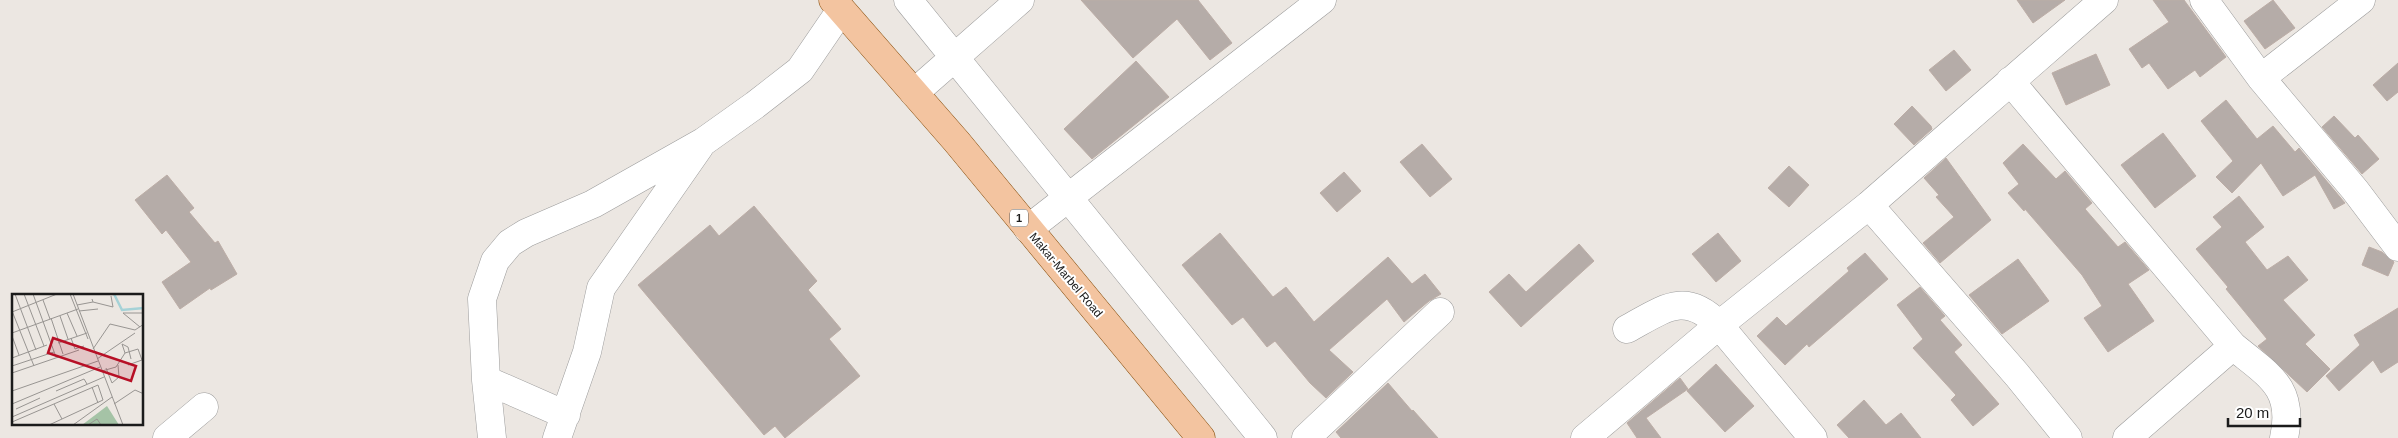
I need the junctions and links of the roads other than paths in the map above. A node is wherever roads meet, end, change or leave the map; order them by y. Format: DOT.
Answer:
graph roads {
  1 [pos="908,0"];
  2 [pos="1020,0"];
  3 [pos="1322,0"];
  4 [pos="2104,0"];
  5 [pos="2204,0"];
  6 [pos="2361,0"];
  7 [pos="837,5"];
  8 [pos="956,56"];
  9 [pos="2262,78"];
  10 [pos="2010,80"];
  11 [pos="914,93"];
  12 [pos="703,142"];
  13 [pos="1068,198"];
  14 [pos="1869,204"];
  15 [pos="1028,229"];
  16 [pos="2398,247"];
  17 [pos="1440,312"];
  18 [pos="1719,325"];
  19 [pos="1628,329"];
  20 [pos="2233,346"];
  21 [pos="486,380"];
  22 [pos="204,407"];
  23 [pos="562,426"];
  24 [pos="167,438"];
  25 [pos="492,438"];
  26 [pos="1201,438"];
  27 [pos="1263,438"];
  28 [pos="1306,438"];
  29 [pos="1585,438"];
  30 [pos="1813,438"];
  31 [pos="2068,438"];
  32 [pos="2127,438"];
  33 [pos="2284,438"];
  1 -- 8 [label="street"];
  2 -- 8 [label="street"];
  3 -- 13 [label="street"];
  4 -- 10 [label="street"];
  5 -- 9 [label="street"];
  6 -- 9 [label="street"];
  7 -- 11 [label="main road, Makar-Marbel Road / 1"];
  7 -- 12 [label="street"];
  8 -- 11 [label="street"];
  8 -- 13 [label="street"];
  9 -- 16 [label="street"];
  10 -- 14 [label="street"];
  10 -- 20 [label="street"];
  11 -- 15 [label="main road, Makar-Marbel Road / 1"];
  12 -- 21 [label="street"];
  12 -- 23 [label="street"];
  13 -- 15 [label="street"];
  13 -- 27 [label="street"];
  14 -- 18 [label="street"];
  14 -- 31 [label="street"];
  15 -- 26 [label="main road, Makar-Marbel Road / 1"];
  17 -- 28 [label="street"];
  18 -- 19 [label="street"];
  18 -- 29 [label="street"];
  18 -- 30 [label="street"];
  20 -- 32 [label="street"];
  20 -- 33 [label="street"];
  21 -- 23 [label="street"];
  21 -- 25 [label="street"];
  22 -- 24 [label="street"];
}
